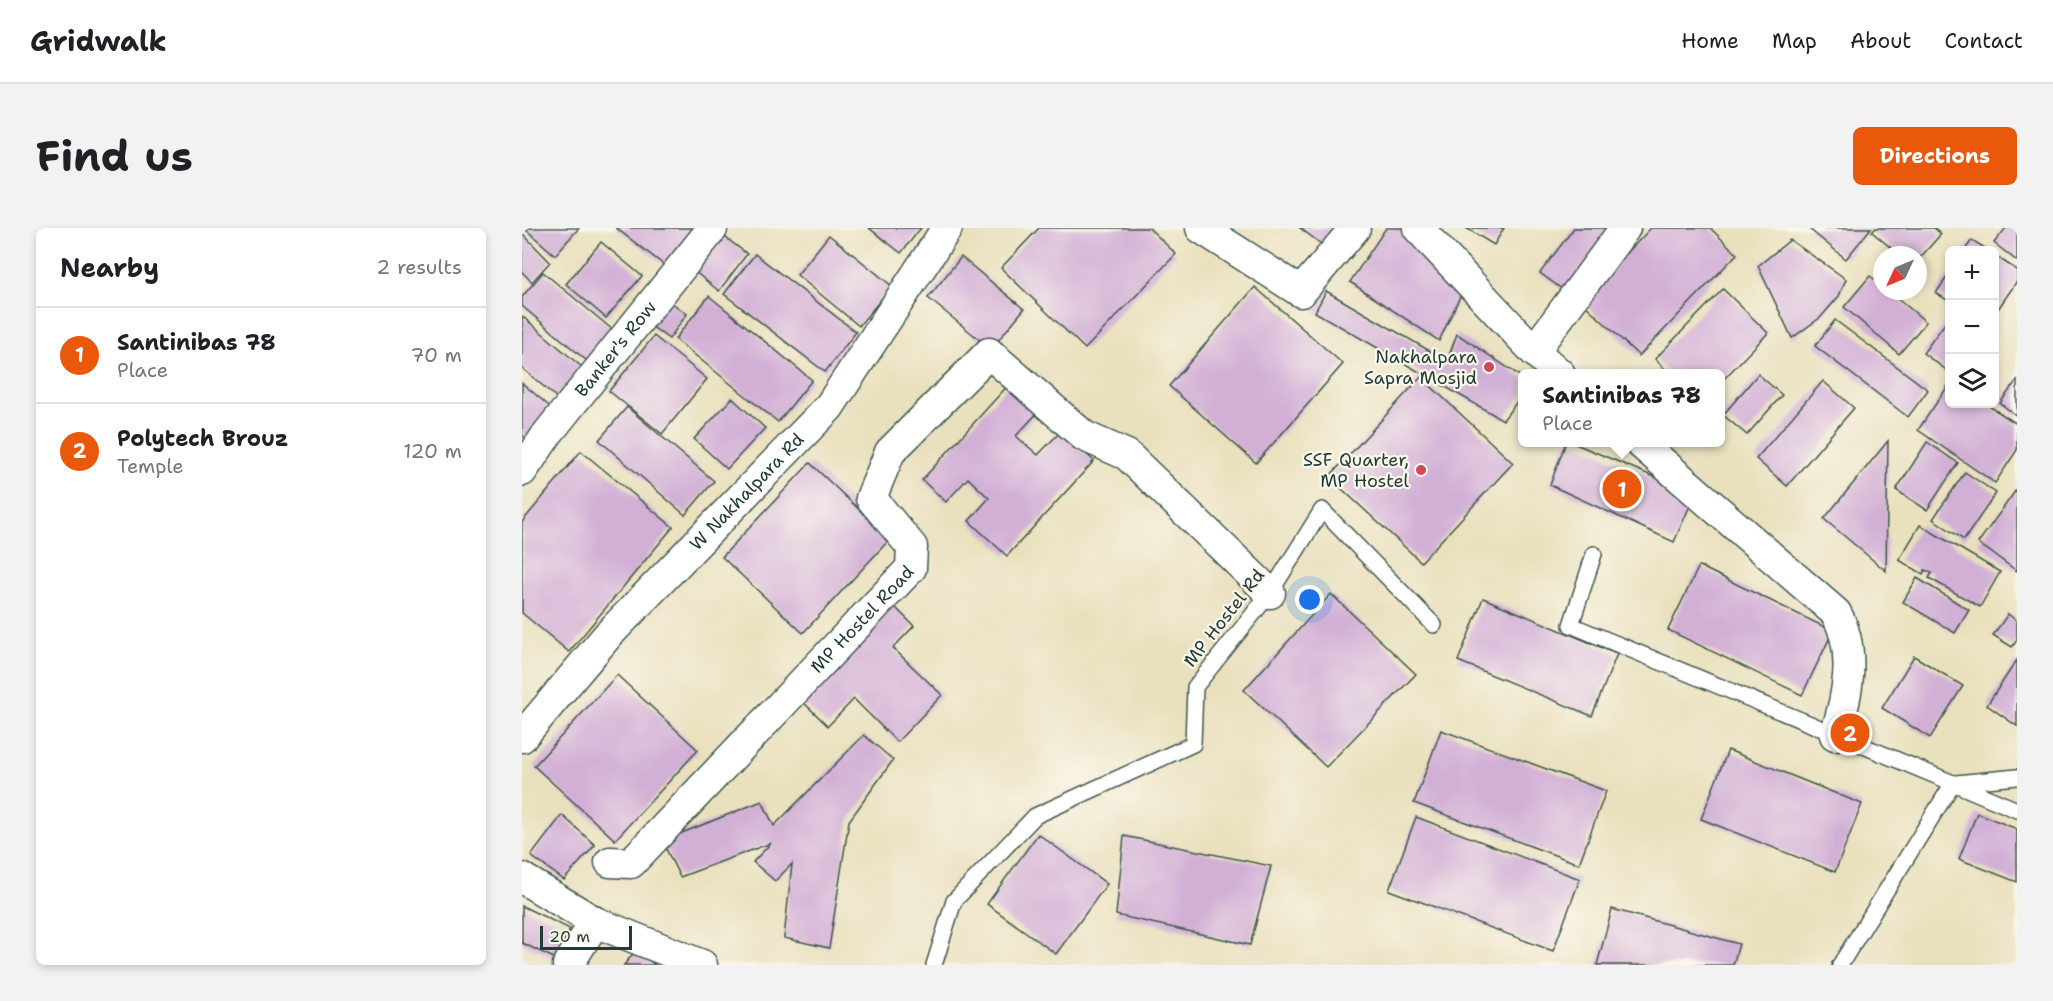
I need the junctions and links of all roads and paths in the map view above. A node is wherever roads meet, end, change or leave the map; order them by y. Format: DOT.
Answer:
graph roads {
  1 [pos="947,228"];
  2 [pos="1201,228"];
  3 [pos="1355,228"];
  4 [pos="1418,228"];
  5 [pos="1625,228"];
  6 [pos="712,229"];
  7 [pos="1534,351"];
  8 [pos="1554,369"];
  9 [pos="1645,447"];
  10 [pos="522,471"];
  11 [pos="1594,554"];
  12 [pos="1270,593"];
  13 [pos="1434,625"];
  14 [pos="1835,735"];
  15 [pos="522,737"];
  16 [pos="2017,777"];
  17 [pos="1953,783"];
  18 [pos="2017,810"];
  19 [pos="610,862"];
  20 [pos="522,878"];
  21 [pos="595,922"];
  22 [pos="568,965"];
  23 [pos="702,965"];
  24 [pos="934,965"];
  25 [pos="1840,965"];
  1 -- 15 [label="street, W Nakhalpara Rd"];
  2 -- 3 [label="street"];
  4 -- 7 [label="street"];
  5 -- 7 [label="street"];
  6 -- 10 [label="street, Banker's Row"];
  7 -- 8 [label="street"];
  9 -- 14 [label="street"];
  11 -- 14 [label="lane"];
  12 -- 13 [label="lane, MP Hostel Rd"];
  12 -- 19 [label="street, MP Hostel Road"];
  12 -- 24 [label="lane, MP Hostel Rd"];
  14 -- 17 [label="lane"];
  16 -- 17 [label="lane"];
  17 -- 18 [label="lane"];
  17 -- 25 [label="lane"];
  20 -- 21 [label="street"];
  21 -- 22 [label="street"];
  21 -- 23 [label="street"];
}
